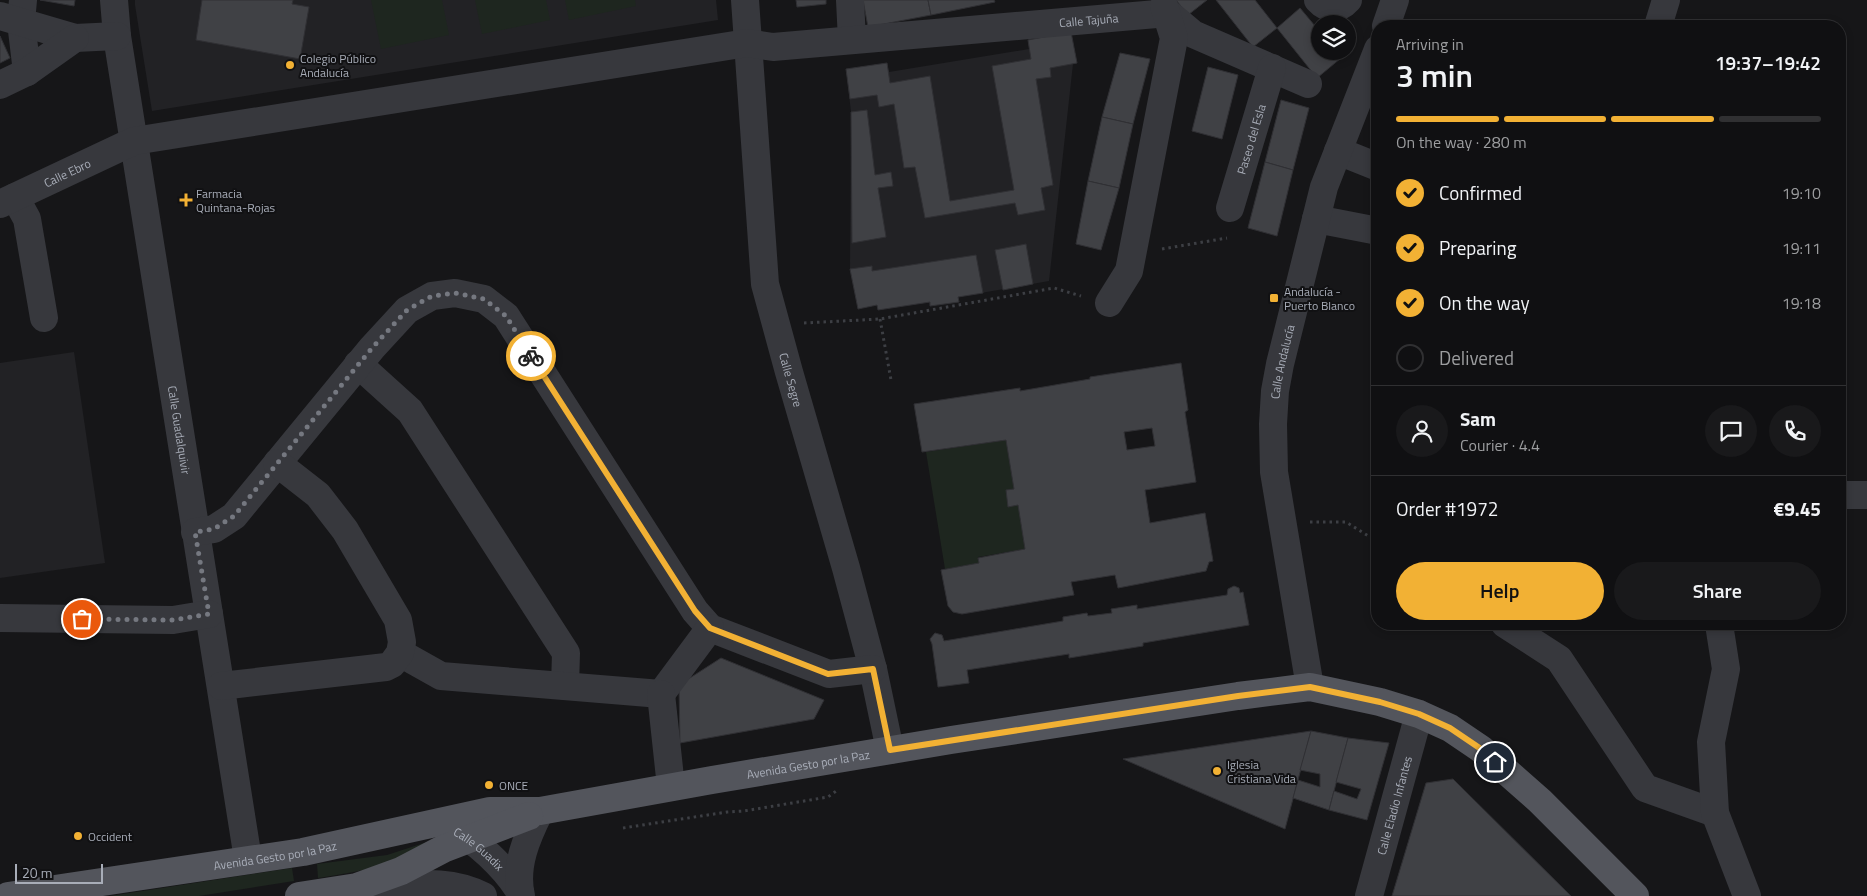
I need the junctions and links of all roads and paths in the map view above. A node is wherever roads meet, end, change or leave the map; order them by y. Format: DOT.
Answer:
graph roads {
  1 [pos="114,0"];
  2 [pos="745,0"];
  3 [pos="850,0"];
  4 [pos="1318,0"];
  5 [pos="1348,0"];
  6 [pos="1395,0"];
  7 [pos="1666,0"];
  8 [pos="1165,6"];
  9 [pos="15,13"];
  10 [pos="1388,20"];
  11 [pos="1660,20"];
  12 [pos="116,36"];
  13 [pos="75,38"];
  14 [pos="852,40"];
  15 [pos="748,43"];
  16 [pos="1371,67"];
  17 [pos="1272,68"];
  18 [pos="27,72"];
  19 [pos="1308,84"];
  20 [pos="0,85"];
  21 [pos="134,141"];
  22 [pos="1338,151"];
  23 [pos="1371,164"];
  24 [pos="7,200"];
  25 [pos="1230,208"];
  26 [pos="1316,219"];
  27 [pos="1371,230"];
  28 [pos="1132,254"];
  29 [pos="1109,303"];
  30 [pos="44,318"];
  31 [pos="880,319"];
  32 [pos="776,324"];
  33 [pos="358,364"];
  34 [pos="891,380"];
  35 [pos="277,463"];
  36 [pos="1846,495"];
  37 [pos="1867,495"];
  38 [pos="1282,522"];
  39 [pos="195,532"];
  40 [pos="1371,538"];
  41 [pos="209,614"];
  42 [pos="0,618"];
  43 [pos="710,628"];
  44 [pos="1514,630"];
  45 [pos="1720,630"];
  46 [pos="400,653"];
  47 [pos="873,669"];
  48 [pos="220,686"];
  49 [pos="565,686"];
  50 [pos="1310,687"];
  51 [pos="661,694"];
  52 [pos="1419,714"];
  53 [pos="890,750"];
  54 [pos="842,786"];
  55 [pos="671,787"];
  56 [pos="540,811"];
  57 [pos="1715,813"];
  58 [pos="428,824"];
  59 [pos="616,829"];
  60 [pos="470,840"];
  61 [pos="248,858"];
  62 [pos="357,887"];
  63 [pos="521,894"];
  64 [pos="8,896"];
  65 [pos="299,896"];
  66 [pos="483,896"];
  67 [pos="1369,896"];
  68 [pos="1636,896"];
  69 [pos="1747,896"];
  1 -- 12 [label="street, Calle Guadalquivir"];
  2 -- 15 [label="street, Calle Segre"];
  3 -- 14 [label="street"];
  4 -- 5 [label="street"];
  6 -- 10 [label="street"];
  7 -- 11 [label="street"];
  8 -- 14 [label="street, Calle Tajuña"];
  8 -- 17 [label="street"];
  8 -- 28 [label="street"];
  9 -- 13 [label="street"];
  9 -- 18 [label="street"];
  12 -- 13 [label="street"];
  12 -- 21 [label="street, Calle Guadalquivir"];
  13 -- 18 [label="street"];
  14 -- 15 [label="street, Calle Tajuña"];
  15 -- 21 [label="street, Calle Ebro"];
  15 -- 32 [label="street, Calle Segre"];
  16 -- 22 [label="street, Calle Andalucía"];
  17 -- 19 [label="street"];
  17 -- 25 [label="street, Paseo del Esla"];
  18 -- 20 [label="street"];
  21 -- 24 [label="street, Calle Ebro"];
  21 -- 39 [label="street, Calle Guadalquivir"];
  22 -- 23 [label="street"];
  22 -- 26 [label="street, Calle Andalucía"];
  24 -- 30 [label="street"];
  25 -- 28 [label="path"];
  26 -- 27 [label="street"];
  26 -- 38 [label="street, Calle Andalucía"];
  28 -- 29 [label="street"];
  29 -- 31 [label="path"];
  31 -- 32 [label="path"];
  31 -- 34 [label="path"];
  32 -- 47 [label="street, Calle Segre"];
  33 -- 35 [label="street"];
  33 -- 43 [label="street"];
  33 -- 49 [label="street"];
  35 -- 39 [label="street"];
  35 -- 46 [label="street"];
  36 -- 37 [label="street"];
  38 -- 40 [label="path"];
  38 -- 50 [label="street, Calle Andalucía"];
  39 -- 41 [label="street, Calle Guadalquivir"];
  41 -- 42 [label="street"];
  41 -- 48 [label="street, Calle Guadalquivir"];
  43 -- 47 [label="street"];
  43 -- 51 [label="street"];
  44 -- 57 [label="street"];
  45 -- 57 [label="street"];
  46 -- 48 [label="street"];
  46 -- 49 [label="street"];
  47 -- 53 [label="street, Calle Segre"];
  48 -- 61 [label="street, Calle Guadalquivir"];
  49 -- 51 [label="street"];
  50 -- 52 [label="main road, Avenida Gesto por la Paz"];
  50 -- 53 [label="main road, Avenida Gesto por la Paz"];
  51 -- 55 [label="street"];
  52 -- 67 [label="street, Calle Eladio Infantes"];
  52 -- 68 [label="main road, Avenida Gesto por la Paz"];
  53 -- 55 [label="main road, Avenida Gesto por la Paz"];
  54 -- 59 [label="path"];
  55 -- 56 [label="main road, Avenida Gesto por la Paz"];
  56 -- 58 [label="main road, Avenida Gesto por la Paz"];
  56 -- 60 [label="main road, Avenida Gesto por la Paz"];
  56 -- 63 [label="street, Calle Guadix"];
  57 -- 69 [label="street"];
  58 -- 60 [label="street, Calle Guadix"];
  58 -- 61 [label="main road, Avenida Gesto por la Paz"];
  60 -- 62 [label="main road, Avenida Gesto por la Paz"];
  60 -- 63 [label="street, Calle Guadix"];
  61 -- 64 [label="main road, Avenida Gesto por la Paz"];
  62 -- 65 [label="main road, Avenida Gesto por la Paz"];
  62 -- 66 [label="street"];
}
